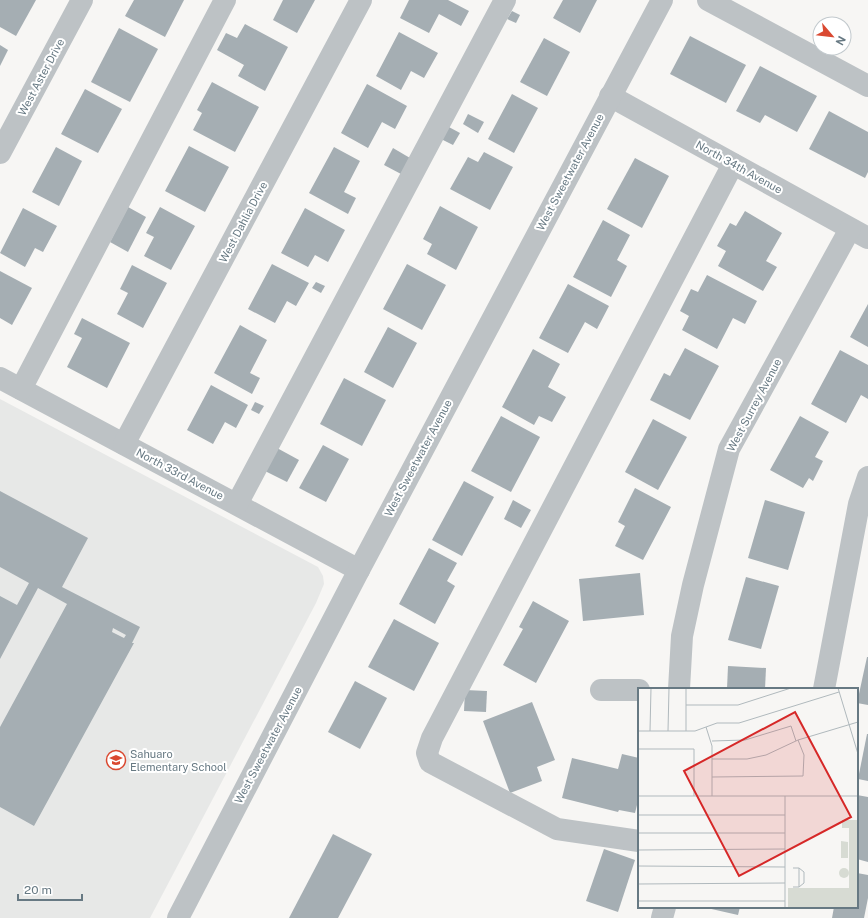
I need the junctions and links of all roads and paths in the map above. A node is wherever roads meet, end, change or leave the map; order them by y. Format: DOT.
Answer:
graph roads {
  1 [pos="82,0"];
  2 [pos="225,0"];
  3 [pos="362,0"];
  4 [pos="505,0"];
  5 [pos="662,0"];
  6 [pos="708,0"];
  7 [pos="868,86"];
  8 [pos="610,96"];
  9 [pos="0,153"];
  10 [pos="733,164"];
  11 [pos="859,234"];
  12 [pos="0,378"];
  13 [pos="21,389"];
  14 [pos="124,444"];
  15 [pos="868,477"];
  16 [pos="237,504"];
  17 [pos="359,570"];
  18 [pos="679,688"];
  19 [pos="824,688"];
  20 [pos="601,690"];
  21 [pos="638,690"];
  22 [pos="638,841"];
  23 [pos="665,908"];
  24 [pos="178,918"];
  25 [pos="662,918"];
  1 -- 9 [label="street, West Aster Drive"];
  2 -- 13 [label="street"];
  3 -- 14 [label="street, West Dahlia Drive"];
  4 -- 16 [label="street"];
  5 -- 8 [label="street, West Sweetwater Avenue"];
  6 -- 7 [label="street"];
  8 -- 10 [label="street, North 34th Avenue"];
  8 -- 17 [label="street, West Sweetwater Avenue"];
  10 -- 11 [label="street, North 34th Avenue"];
  10 -- 22 [label="street"];
  11 -- 18 [label="street, West Surrey Avenue"];
  12 -- 13 [label="street, North 33rd Avenue"];
  13 -- 14 [label="street, North 33rd Avenue"];
  14 -- 16 [label="street, North 33rd Avenue"];
  15 -- 19 [label="street"];
  16 -- 17 [label="street, North 33rd Avenue"];
  17 -- 24 [label="street, West Sweetwater Avenue"];
  20 -- 21 [label="street"];
  23 -- 25 [label="street"];
}
